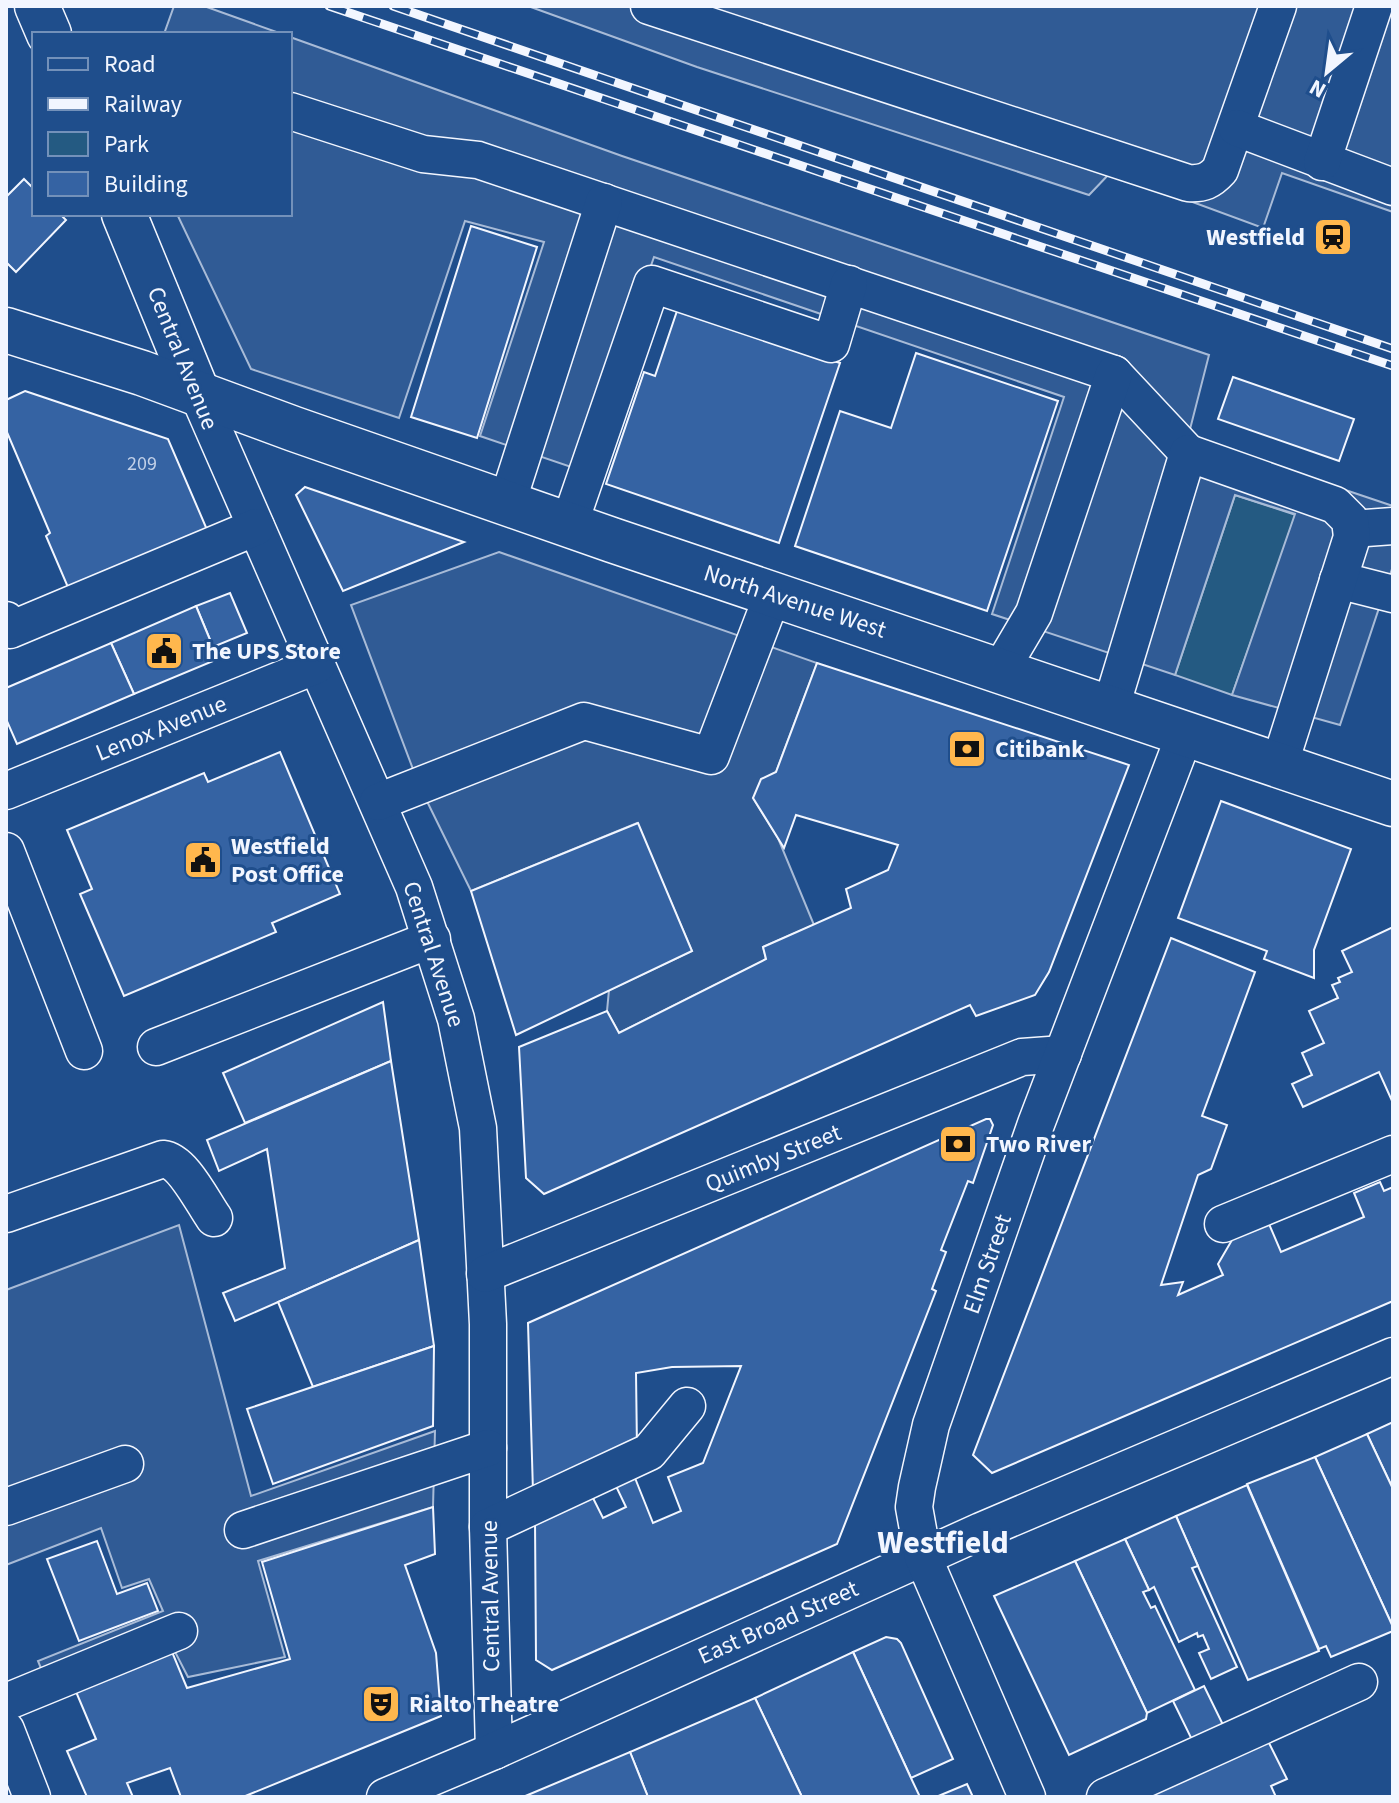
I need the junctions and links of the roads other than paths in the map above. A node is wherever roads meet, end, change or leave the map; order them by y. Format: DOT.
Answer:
graph roads {
  1 [pos="37,6"];
  2 [pos="649,6"];
  3 [pos="1278,6"];
  4 [pos="1374,6"];
  5 [pos="699,14"];
  6 [pos="48,32"];
  7 [pos="292,112"];
  8 [pos="1237,128"];
  9 [pos="1322,162"];
  10 [pos="1393,187"];
  11 [pos="604,202"];
  12 [pos="125,216"];
  13 [pos="849,284"];
  14 [pos="6,330"];
  15 [pos="1114,374"];
  16 [pos="198,394"];
  17 [pos="1188,453"];
  18 [pos="507,503"];
  19 [pos="569,525"];
  20 [pos="1393,526"];
  21 [pos="256,527"];
  22 [pos="1352,529"];
  23 [pos="1338,580"];
  24 [pos="773,594"];
  25 [pos="1393,594"];
  26 [pos="6,620"];
  27 [pos="317,665"];
  28 [pos="1001,669"];
  29 [pos="1111,707"];
  30 [pos="1185,734"];
  31 [pos="1279,766"];
  32 [pos="6,791"];
  33 [pos="378,802"];
  34 [pos="1393,804"];
  35 [pos="6,851"];
  36 [pos="432,939"];
  37 [pos="156,1047"];
  38 [pos="84,1051"];
  39 [pos="1063,1054"];
  40 [pos="1393,1154"];
  41 [pos="6,1214"];
  42 [pos="214,1218"];
  43 [pos="1223,1224"];
  44 [pos="485,1274"];
  45 [pos="1393,1356"];
  46 [pos="687,1406"];
  47 [pos="488,1448"];
  48 [pos="125,1464"];
  49 [pos="6,1507"];
  50 [pos="488,1527"];
  51 [pos="243,1530"];
  52 [pos="923,1557"];
  53 [pos="179,1631"];
  54 [pos="1359,1682"];
  55 [pos="6,1702"];
  56 [pos="6,1730"];
  57 [pos="494,1751"];
  58 [pos="32,1797"];
  59 [pos="385,1797"];
  60 [pos="1027,1797"];
  61 [pos="1105,1797"];
  1 -- 6 [label="main road"];
  2 -- 5 [label="street"];
  3 -- 8 [label="street"];
  4 -- 9 [label="street"];
  5 -- 8 [label="street"];
  7 -- 11 [label="street"];
  8 -- 9 [label="street"];
  9 -- 10 [label="street"];
  11 -- 13 [label="street"];
  11 -- 18 [label="street"];
  12 -- 16 [label="main road, Central Avenue"];
  13 -- 15 [label="street"];
  13 -- 19 [label="street"];
  14 -- 16 [label="main road, North Avenue West"];
  15 -- 17 [label="street"];
  15 -- 28 [label="street"];
  16 -- 18 [label="main road, North Avenue West"];
  16 -- 21 [label="street, Central Avenue"];
  17 -- 22 [label="street"];
  17 -- 29 [label="street"];
  18 -- 19 [label="main road, North Avenue West"];
  19 -- 24 [label="main road, North Avenue West"];
  20 -- 22 [label="street"];
  21 -- 26 [label="street"];
  21 -- 27 [label="street, Central Avenue"];
  22 -- 23 [label="street"];
  23 -- 25 [label="street"];
  23 -- 31 [label="street"];
  24 -- 28 [label="main road, North Avenue West"];
  24 -- 33 [label="street"];
  27 -- 32 [label="street, Lenox Avenue"];
  27 -- 33 [label="street, Central Avenue"];
  28 -- 29 [label="main road, North Avenue West"];
  29 -- 30 [label="main road, North Avenue West"];
  30 -- 31 [label="main road, North Avenue West"];
  30 -- 39 [label="street, Elm Street"];
  31 -- 34 [label="main road, North Avenue West"];
  33 -- 36 [label="street, Central Avenue"];
  35 -- 38 [label="street"];
  36 -- 37 [label="street"];
  36 -- 44 [label="street, Central Avenue"];
  39 -- 44 [label="street, Quimby Street"];
  39 -- 52 [label="street, Elm Street"];
  40 -- 43 [label="street"];
  41 -- 42 [label="street"];
  44 -- 47 [label="street, Central Avenue"];
  45 -- 52 [label="street, East Broad Street"];
  46 -- 50 [label="street"];
  47 -- 50 [label="street, Central Avenue"];
  47 -- 51 [label="street"];
  48 -- 49 [label="street"];
  50 -- 57 [label="street, Central Avenue"];
  52 -- 57 [label="street, East Broad Street"];
  52 -- 60 [label="street, Elm Street"];
  53 -- 55 [label="street"];
  54 -- 61 [label="street"];
  56 -- 58 [label="street"];
  57 -- 59 [label="street, East Broad Street"];
}
